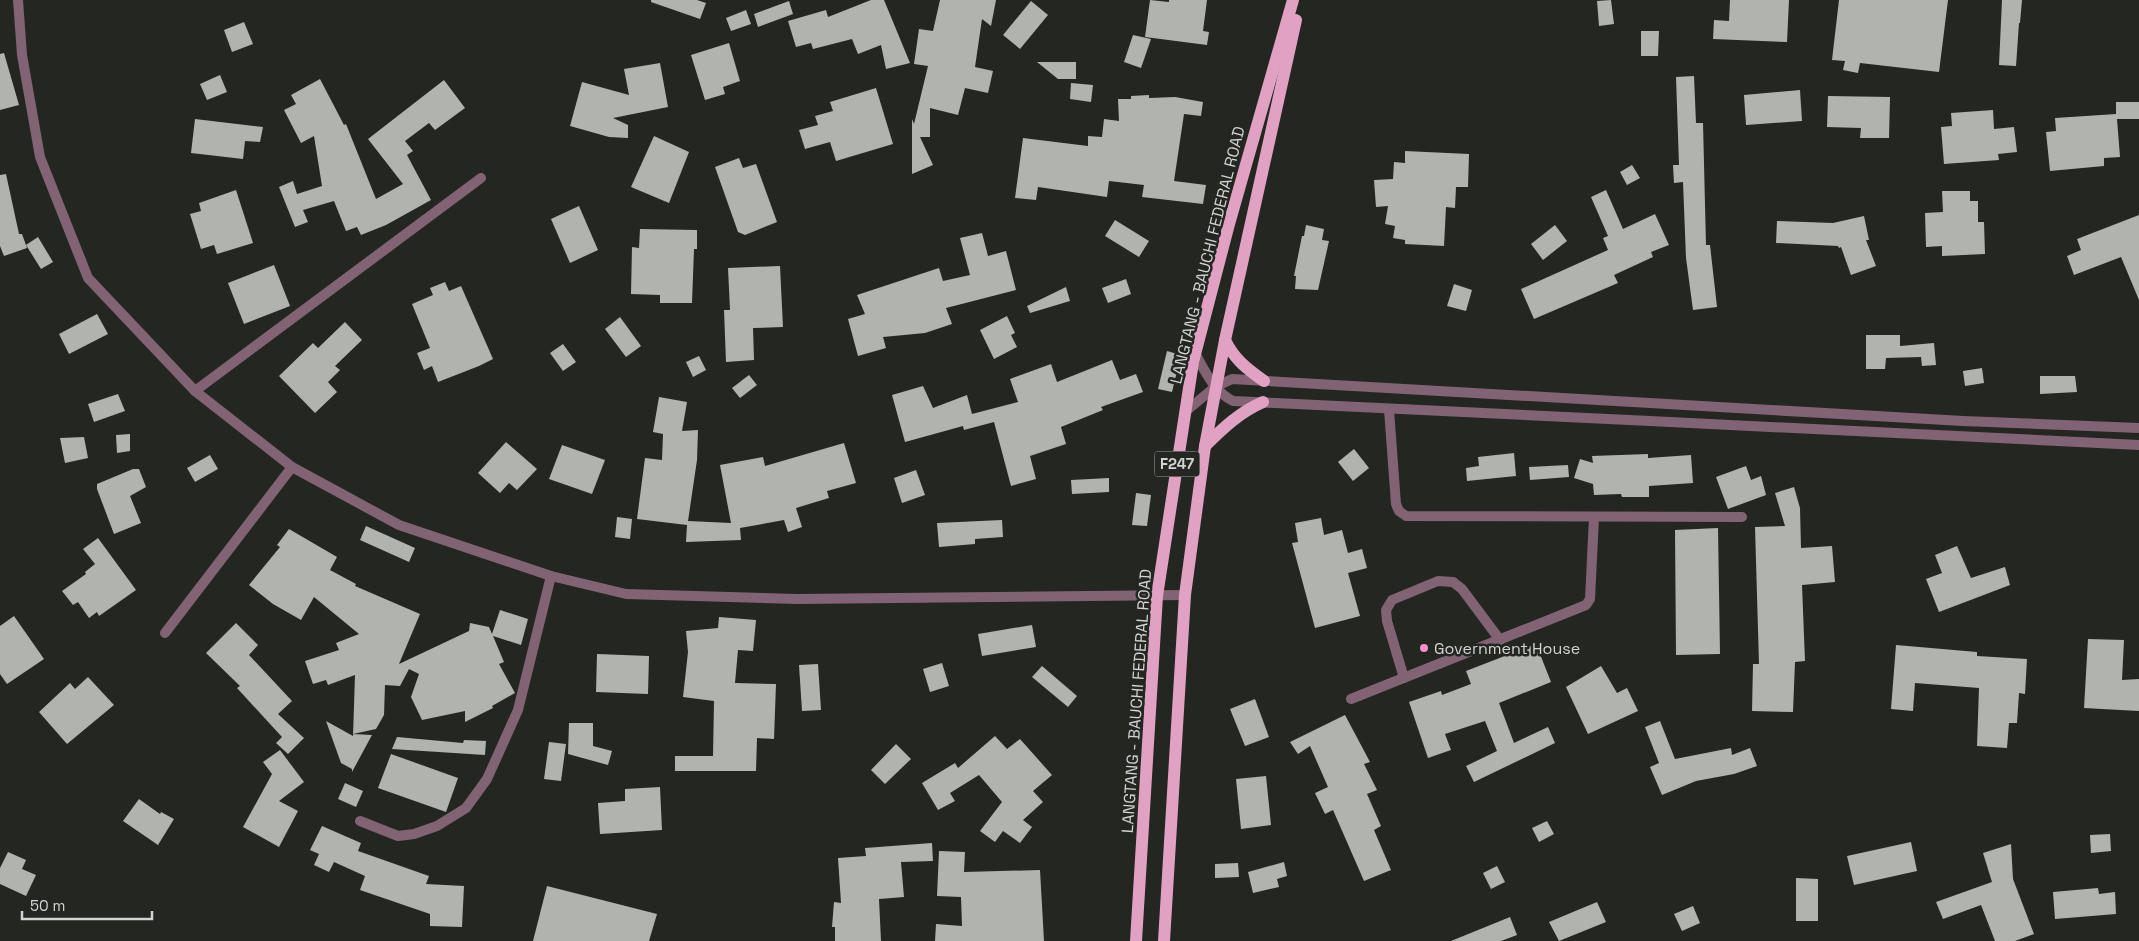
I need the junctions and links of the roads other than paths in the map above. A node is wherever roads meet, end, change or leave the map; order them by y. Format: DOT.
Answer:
graph roads {
  1 [pos="18,0"];
  2 [pos="1293,0"];
  3 [pos="1300,0"];
  4 [pos="481,178"];
  5 [pos="1225,340"];
  6 [pos="1195,353"];
  7 [pos="1264,381"];
  8 [pos="1215,387"];
  9 [pos="196,390"];
  10 [pos="1263,402"];
  11 [pos="1389,410"];
  12 [pos="1185,412"];
  13 [pos="2139,428"];
  14 [pos="2139,445"];
  15 [pos="1205,446"];
  16 [pos="292,467"];
  17 [pos="1594,516"];
  18 [pos="1742,518"];
  19 [pos="551,576"];
  20 [pos="1185,595"];
  21 [pos="1156,596"];
  22 [pos="165,633"];
  23 [pos="1500,640"];
  24 [pos="1404,678"];
  25 [pos="1352,699"];
  26 [pos="360,821"];
  27 [pos="1136,941"];
  28 [pos="1164,941"];
  1 -- 9 [label="street"];
  2 -- 6 [label="main road, LANGTANG - BAUCHI FEDERAL ROAD / F247"];
  3 -- 5 [label="main road, LANGTANG - BAUCHI FEDERAL ROAD / F247"];
  4 -- 9 [label="street"];
  5 -- 7 [label="main road"];
  5 -- 8 [label="main road, LANGTANG - BAUCHI FEDERAL ROAD / F247"];
  6 -- 8 [label="street"];
  6 -- 12 [label="main road, LANGTANG - BAUCHI FEDERAL ROAD / F247"];
  7 -- 8 [label="street"];
  7 -- 13 [label="street"];
  8 -- 10 [label="street"];
  8 -- 12 [label="street"];
  8 -- 15 [label="main road, LANGTANG - BAUCHI FEDERAL ROAD / F247"];
  9 -- 16 [label="street"];
  10 -- 11 [label="street"];
  10 -- 15 [label="main road"];
  11 -- 14 [label="street"];
  11 -- 17 [label="street"];
  12 -- 21 [label="main road, LANGTANG - BAUCHI FEDERAL ROAD / F247"];
  15 -- 20 [label="main road, LANGTANG - BAUCHI FEDERAL ROAD / F247"];
  16 -- 19 [label="street"];
  16 -- 22 [label="street"];
  17 -- 18 [label="street"];
  17 -- 23 [label="street"];
  19 -- 21 [label="street"];
  19 -- 26 [label="street"];
  20 -- 21 [label="street"];
  20 -- 28 [label="main road, LANGTANG - BAUCHI FEDERAL ROAD / F247"];
  21 -- 27 [label="main road, LANGTANG - BAUCHI FEDERAL ROAD / F247"];
  23 -- 24 [label="street"];
  23 -- 24 [label="street"];
  24 -- 25 [label="street"];
}
